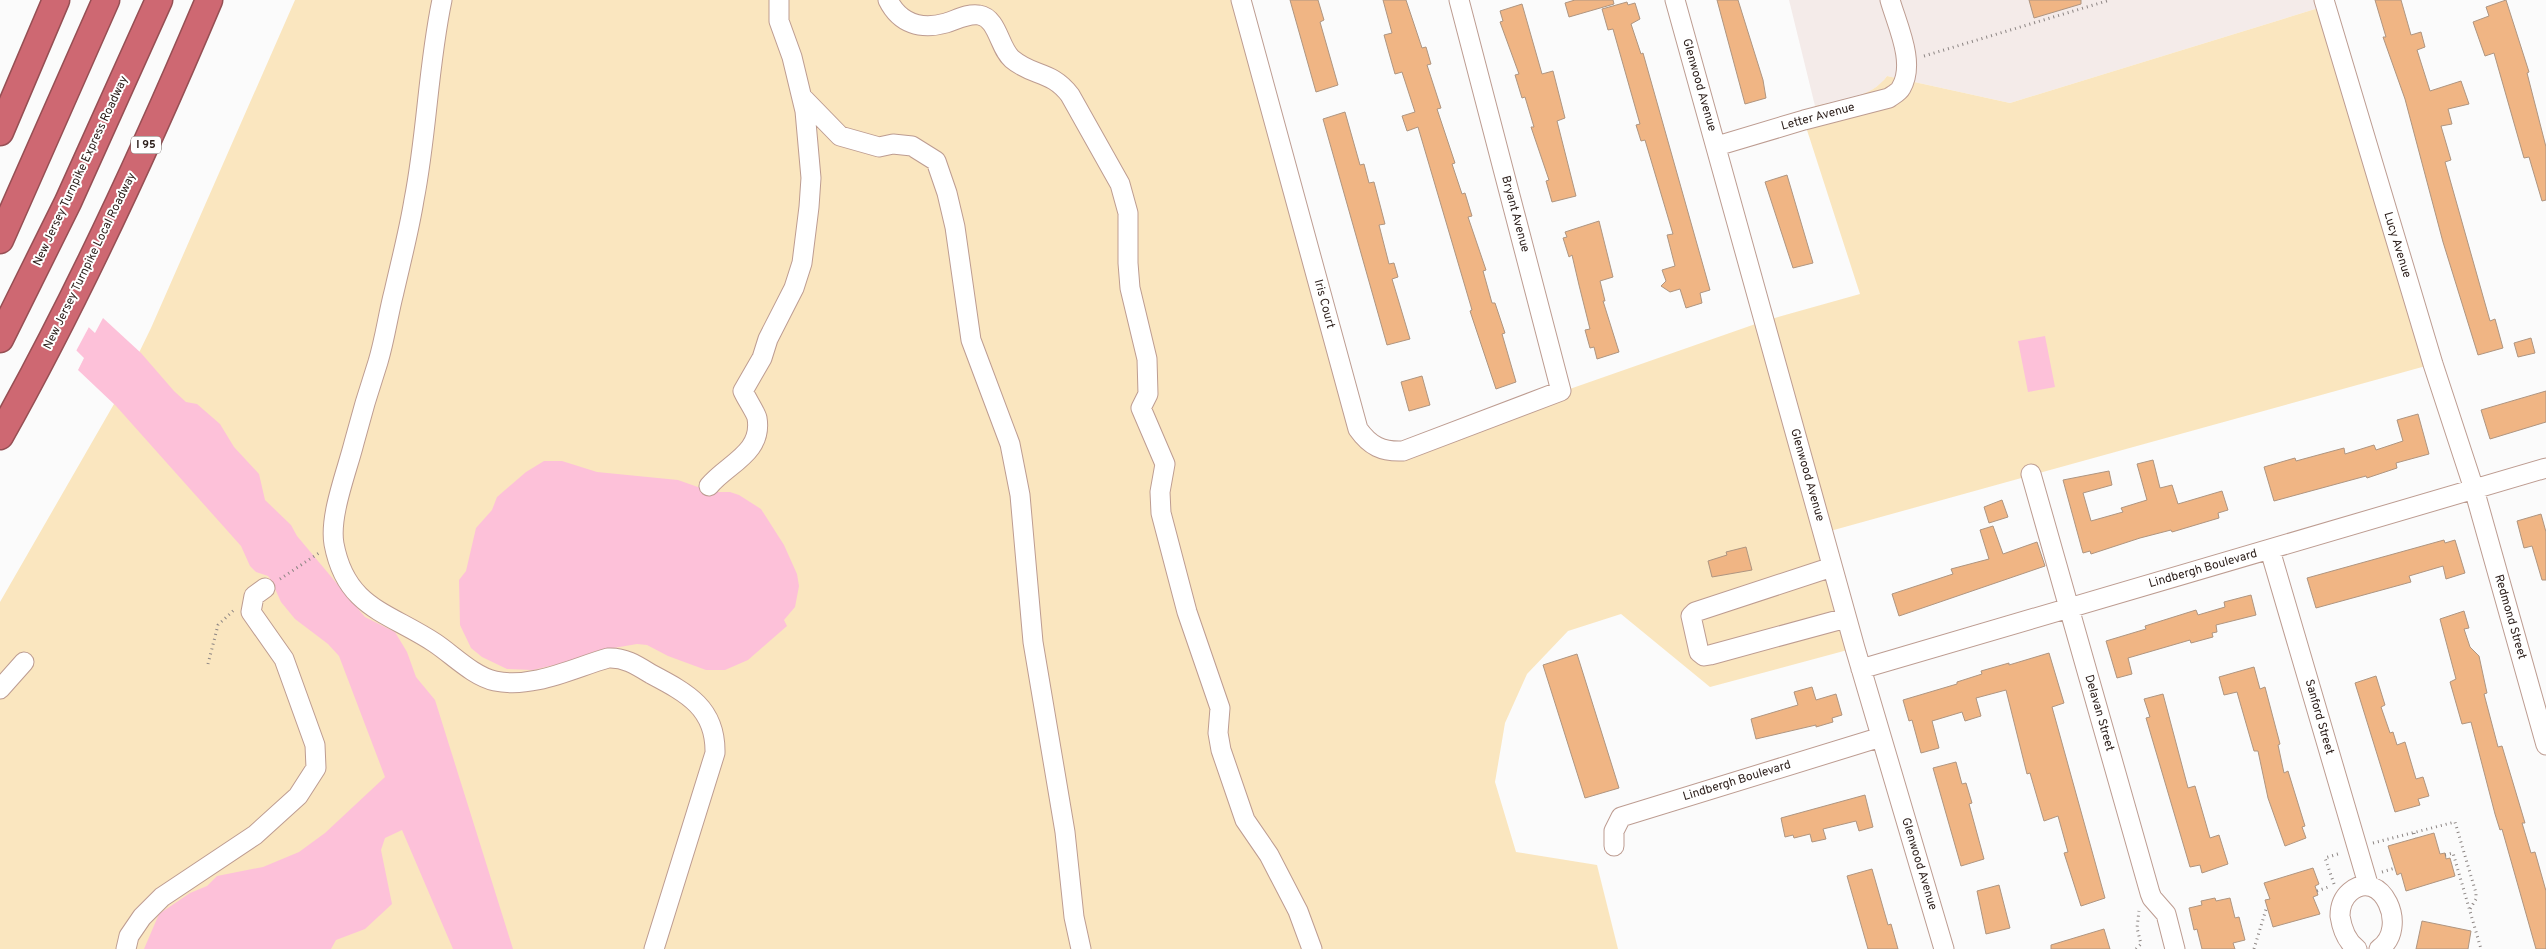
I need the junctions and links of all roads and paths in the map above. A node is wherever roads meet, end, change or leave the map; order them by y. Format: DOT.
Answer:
graph roads {
  1 [pos="56,0"];
  2 [pos="106,0"];
  3 [pos="158,0"];
  4 [pos="209,0"];
  5 [pos="442,0"];
  6 [pos="779,0"];
  7 [pos="888,0"];
  8 [pos="1241,0"];
  9 [pos="1459,0"];
  10 [pos="1675,0"];
  11 [pos="1890,0"];
  12 [pos="2110,0"];
  13 [pos="2324,0"];
  14 [pos="1906,67"];
  15 [pos="802,97"];
  16 [pos="0,132"];
  17 [pos="1717,146"];
  18 [pos="5,231"];
  19 [pos="0,340"];
  20 [pos="1525,405"];
  21 [pos="0,436"];
  22 [pos="2546,468"];
  23 [pos="2031,474"];
  24 [pos="709,486"];
  25 [pos="2474,489"];
  26 [pos="323,550"];
  27 [pos="2270,550"];
  28 [pos="1832,567"];
  29 [pos="259,592"];
  30 [pos="2068,608"];
  31 [pos="1846,618"];
  32 [pos="24,662"];
  33 [pos="208,664"];
  34 [pos="1861,668"];
  35 [pos="0,690"];
  36 [pos="1881,737"];
  37 [pos="2546,745"];
  38 [pos="2414,833"];
  39 [pos="2415,838"];
  40 [pos="1614,846"];
  41 [pos="2357,848"];
  42 [pos="2446,856"];
  43 [pos="2395,868"];
  44 [pos="2373,878"];
  45 [pos="2334,885"];
  46 [pos="2317,891"];
  47 [pos="2150,893"];
  48 [pos="2267,906"];
  49 [pos="2470,910"];
  50 [pos="2171,948"];
  51 [pos="126,949"];
  52 [pos="654,949"];
  53 [pos="1081,949"];
  54 [pos="1312,949"];
  55 [pos="1944,949"];
  56 [pos="2136,949"];
  57 [pos="2254,949"];
  58 [pos="2357,949"];
  59 [pos="2380,949"];
  60 [pos="2481,949"];
  1 -- 16 [label="highway"];
  2 -- 18 [label="highway"];
  3 -- 19 [label="highway, New Jersey Turnpike Express Roadway"];
  4 -- 21 [label="highway, New Jersey Turnpike Local Roadway / I 95"];
  5 -- 52 [label="street"];
  6 -- 15 [label="street"];
  7 -- 54 [label="street"];
  8 -- 20 [label="street, Iris Court"];
  9 -- 20 [label="street, Bryant Avenue"];
  10 -- 17 [label="street, Glenwood Avenue"];
  11 -- 14 [label="street"];
  12 -- 14 [label="path"];
  13 -- 25 [label="street, Lucy Avenue"];
  14 -- 17 [label="street, Letter Avenue"];
  15 -- 24 [label="street"];
  15 -- 53 [label="street"];
  17 -- 28 [label="street, Glenwood Avenue"];
  22 -- 25 [label="street, Lindbergh Boulevard"];
  23 -- 30 [label="street, Delavan Street"];
  25 -- 27 [label="street, Lindbergh Boulevard"];
  25 -- 37 [label="street, Redmond Street"];
  26 -- 29 [label="path"];
  27 -- 30 [label="street, Lindbergh Boulevard"];
  27 -- 41 [label="street, Sanford Street"];
  28 -- 31 [label="street, Glenwood Avenue"];
  28 -- 31 [label="street"];
  29 -- 33 [label="path"];
  29 -- 51 [label="street"];
  30 -- 34 [label="street, Lindbergh Boulevard"];
  30 -- 47 [label="street, Delavan Street"];
  31 -- 34 [label="street, Glenwood Avenue"];
  32 -- 35 [label="street"];
  34 -- 36 [label="street, Glenwood Avenue"];
  36 -- 40 [label="street, Lindbergh Boulevard"];
  36 -- 55 [label="street, Glenwood Avenue"];
  38 -- 39 [label="path"];
  38 -- 41 [label="path"];
  38 -- 49 [label="path"];
  41 -- 44 [label="street, Sanford Street"];
  42 -- 49 [label="path"];
  43 -- 44 [label="path"];
  44 -- 58 [label="street"];
  44 -- 59 [label="street, Sanford Street"];
  45 -- 46 [label="path"];
  47 -- 50 [label="street, Delavan Street"];
  47 -- 56 [label="path"];
  48 -- 57 [label="path"];
  49 -- 60 [label="path"];
}
